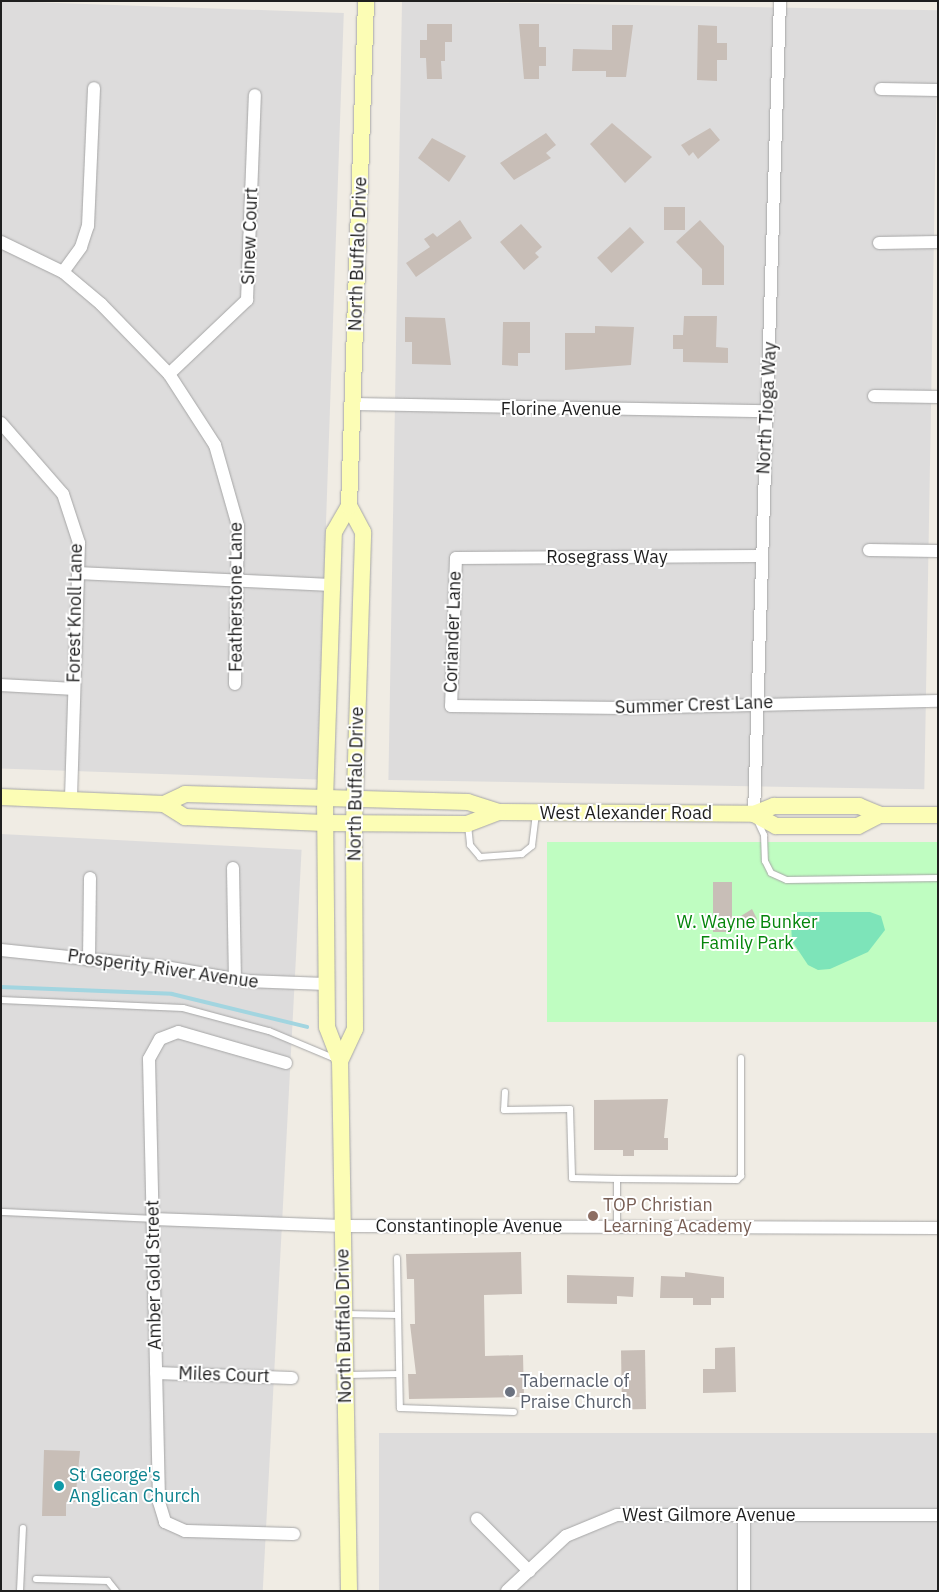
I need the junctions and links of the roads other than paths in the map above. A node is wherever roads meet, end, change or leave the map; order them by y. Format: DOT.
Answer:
graph roads {
  1 [pos="366,1"];
  2 [pos="780,1"];
  3 [pos="94,88"];
  4 [pos="881,90"];
  5 [pos="938,90"];
  6 [pos="255,95"];
  7 [pos="1,242"];
  8 [pos="938,242"];
  9 [pos="879,243"];
  10 [pos="63,272"];
  11 [pos="169,374"];
  12 [pos="874,396"];
  13 [pos="938,397"];
  14 [pos="353,404"];
  15 [pos="768,411"];
  16 [pos="1,423"];
  17 [pos="349,506"];
  18 [pos="869,550"];
  19 [pos="938,551"];
  20 [pos="759,556"];
  21 [pos="456,558"];
  22 [pos="78,573"];
  23 [pos="239,580"];
  24 [pos="331,585"];
  25 [pos="235,684"];
  26 [pos="1,686"];
  27 [pos="74,689"];
  28 [pos="938,701"];
  29 [pos="754,702"];
  30 [pos="451,706"];
  31 [pos="1,797"];
  32 [pos="71,800"];
  33 [pos="325,800"];
  34 [pos="354,801"];
  35 [pos="164,804"];
  36 [pos="498,812"];
  37 [pos="536,812"];
  38 [pos="754,814"];
  39 [pos="938,815"];
  40 [pos="324,823"];
  41 [pos="354,824"];
  42 [pos="467,824"];
  43 [pos="233,868"];
  44 [pos="90,878"];
  45 [pos="938,878"];
  46 [pos="1,950"];
  47 [pos="89,960"];
  48 [pos="235,979"];
  49 [pos="326,984"];
  50 [pos="1,1000"];
  51 [pos="741,1058"];
  52 [pos="340,1061"];
  53 [pos="286,1063"];
  54 [pos="505,1092"];
  55 [pos="617,1179"];
  56 [pos="1,1212"];
  57 [pos="153,1219"];
  58 [pos="343,1226"];
  59 [pos="617,1226"];
  60 [pos="938,1228"];
  61 [pos="397,1258"];
  62 [pos="344,1314"];
  63 [pos="398,1315"];
  64 [pos="156,1373"];
  65 [pos="398,1374"];
  66 [pos="345,1375"];
  67 [pos="292,1378"];
  68 [pos="514,1412"];
  69 [pos="744,1515"];
  70 [pos="938,1515"];
  71 [pos="477,1519"];
  72 [pos="23,1528"];
  73 [pos="294,1534"];
  74 [pos="529,1571"];
  75 [pos="36,1579"];
  76 [pos="20,1591"];
  77 [pos="116,1591"];
  78 [pos="349,1591"];
  79 [pos="507,1591"];
  80 [pos="744,1591"];
  1 -- 14 [label="main road, North Buffalo Drive"];
  2 -- 15 [label="street, North Tioga Way"];
  3 -- 10 [label="street"];
  4 -- 5 [label="street"];
  6 -- 11 [label="street, Sinew Court"];
  7 -- 10 [label="street, Featherstone Lane"];
  8 -- 9 [label="street"];
  10 -- 11 [label="street, Featherstone Lane"];
  11 -- 23 [label="street, Featherstone Lane"];
  12 -- 13 [label="street"];
  14 -- 15 [label="street, Florine Avenue"];
  14 -- 17 [label="main road, North Buffalo Drive"];
  15 -- 20 [label="street, North Tioga Way"];
  16 -- 22 [label="street, Forest Knoll Lane"];
  17 -- 24 [label="main road, North Buffalo Drive"];
  17 -- 34 [label="main road, North Buffalo Drive"];
  18 -- 19 [label="street"];
  20 -- 21 [label="street, Rosegrass Way"];
  20 -- 29 [label="street, North Tioga Way"];
  21 -- 30 [label="street, Coriander Lane"];
  22 -- 23 [label="street"];
  22 -- 27 [label="street, Forest Knoll Lane"];
  23 -- 24 [label="street"];
  23 -- 25 [label="street, Featherstone Lane"];
  24 -- 33 [label="main road, North Buffalo Drive"];
  26 -- 27 [label="street"];
  27 -- 32 [label="street, Forest Knoll Lane"];
  28 -- 29 [label="street, Summer Crest Lane"];
  29 -- 30 [label="street, Summer Crest Lane"];
  29 -- 38 [label="street, North Tioga Way"];
  31 -- 32 [label="main road, West Alexander Road"];
  32 -- 35 [label="main road, West Alexander Road"];
  33 -- 34 [label="main road, West Alexander Road"];
  33 -- 35 [label="main road, West Alexander Road"];
  33 -- 40 [label="main road, North Buffalo Drive"];
  34 -- 36 [label="main road, West Alexander Road"];
  34 -- 41 [label="main road, North Buffalo Drive"];
  35 -- 40 [label="main road, West Alexander Road"];
  36 -- 37 [label="main road, West Alexander Road"];
  36 -- 42 [label="main road, West Alexander Road"];
  37 -- 38 [label="main road, West Alexander Road"];
  37 -- 42 [label="lane"];
  38 -- 39 [label="main road, West Alexander Road"];
  38 -- 45 [label="lane"];
  40 -- 41 [label="main road, West Alexander Road"];
  40 -- 49 [label="main road, North Buffalo Drive"];
  41 -- 42 [label="main road, West Alexander Road"];
  41 -- 52 [label="main road, North Buffalo Drive"];
  43 -- 48 [label="street"];
  44 -- 47 [label="street"];
  46 -- 47 [label="street, Prosperity River Avenue"];
  47 -- 48 [label="street, Prosperity River Avenue"];
  48 -- 49 [label="street, Prosperity River Avenue"];
  49 -- 52 [label="main road, North Buffalo Drive"];
  50 -- 52 [label="lane"];
  51 -- 55 [label="lane"];
  52 -- 58 [label="main road, North Buffalo Drive"];
  53 -- 57 [label="street, Amber Gold Street"];
  54 -- 55 [label="lane"];
  55 -- 59 [label="lane"];
  56 -- 57 [label="lane, Constantinople Avenue"];
  57 -- 58 [label="street, Constantinople Avenue"];
  57 -- 64 [label="street, Amber Gold Street"];
  58 -- 59 [label="street, Constantinople Avenue"];
  58 -- 62 [label="main road, North Buffalo Drive"];
  59 -- 60 [label="street, Constantinople Avenue"];
  61 -- 63 [label="lane"];
  62 -- 63 [label="lane"];
  62 -- 66 [label="main road, North Buffalo Drive"];
  63 -- 65 [label="lane"];
  64 -- 67 [label="street, Miles Court"];
  64 -- 73 [label="street, Amber Gold Street"];
  65 -- 66 [label="lane"];
  65 -- 68 [label="lane"];
  66 -- 78 [label="main road, North Buffalo Drive"];
  69 -- 70 [label="street, West Gilmore Avenue"];
  69 -- 74 [label="street, West Gilmore Avenue"];
  69 -- 80 [label="street"];
  71 -- 74 [label="street"];
  72 -- 76 [label="lane"];
  74 -- 79 [label="street, West Gilmore Avenue"];
  75 -- 77 [label="lane"];
}
